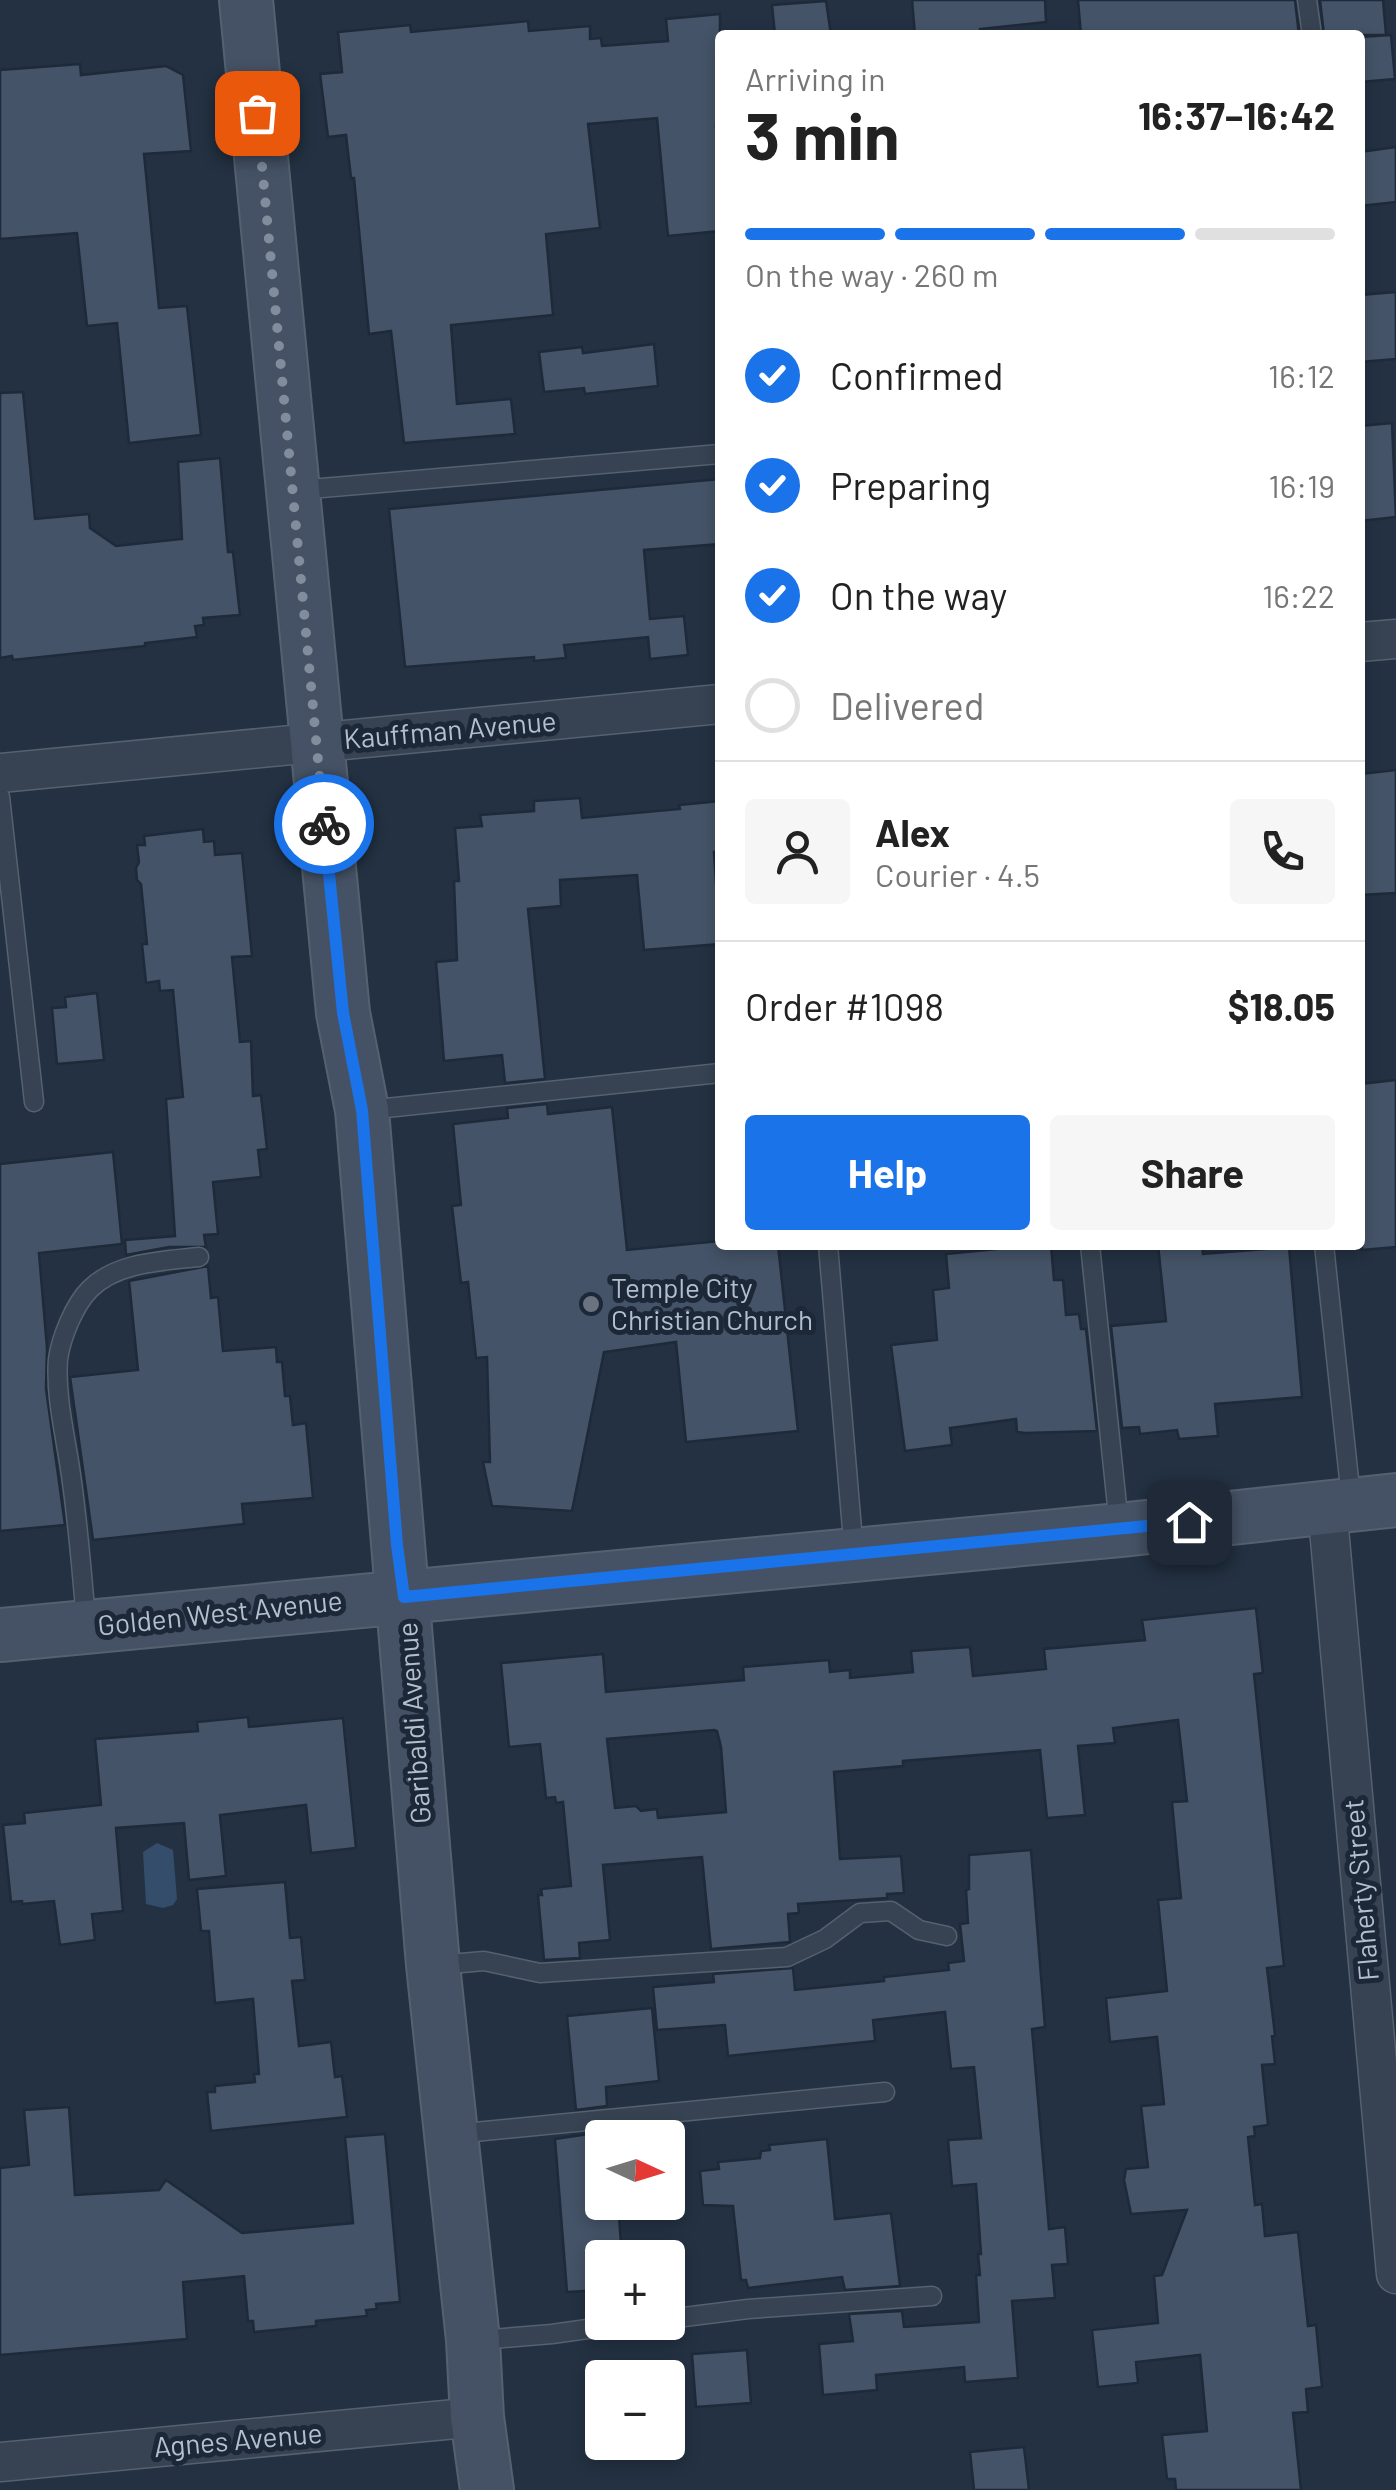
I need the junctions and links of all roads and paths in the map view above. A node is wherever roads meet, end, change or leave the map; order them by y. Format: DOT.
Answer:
graph roads {
  1 [pos="246,0"];
  2 [pos="1307,0"];
  3 [pos="1311,30"];
  4 [pos="715,454"];
  5 [pos="293,491"];
  6 [pos="1396,639"];
  7 [pos="1365,642"];
  8 [pos="715,704"];
  9 [pos="317,742"];
  10 [pos="0,773"];
  11 [pos="0,797"];
  12 [pos="715,1074"];
  13 [pos="34,1102"];
  14 [pos="362,1110"];
  15 [pos="828,1250"];
  16 [pos="1091,1250"];
  17 [pos="1325,1250"];
  18 [pos="199,1257"];
  19 [pos="1358,1503"];
  20 [pos="1120,1530"];
  21 [pos="854,1554"];
  22 [pos="404,1597"];
  23 [pos="86,1626"];
  24 [pos="0,1635"];
  25 [pos="947,1936"];
  26 [pos="433,1965"];
  27 [pos="886,2092"];
  28 [pos="449,2134"];
  29 [pos="1396,2274"];
  30 [pos="932,2296"];
  31 [pos="685,2317"];
  32 [pos="585,2329"];
  33 [pos="473,2340"];
  34 [pos="476,2417"];
  35 [pos="0,2462"];
  36 [pos="488,2490"];
  1 -- 5 [label="street, Garibaldi Avenue"];
  2 -- 3 [label="lane"];
  4 -- 5 [label="lane"];
  5 -- 9 [label="street, Garibaldi Avenue"];
  6 -- 7 [label="street"];
  8 -- 9 [label="street, Kauffman Avenue"];
  9 -- 10 [label="street, Kauffman Avenue"];
  9 -- 14 [label="street, Garibaldi Avenue"];
  11 -- 13 [label="lane"];
  12 -- 14 [label="lane"];
  14 -- 22 [label="street, Garibaldi Avenue"];
  15 -- 21 [label="lane"];
  16 -- 20 [label="lane"];
  17 -- 19 [label="lane"];
  18 -- 23 [label="lane"];
  19 -- 20 [label="street, Golden West Avenue"];
  19 -- 29 [label="street, Flaherty Street"];
  20 -- 21 [label="street, Golden West Avenue"];
  21 -- 22 [label="street, Golden West Avenue"];
  22 -- 23 [label="street, Golden West Avenue"];
  22 -- 26 [label="street, Garibaldi Avenue"];
  23 -- 24 [label="street, Golden West Avenue"];
  25 -- 26 [label="lane"];
  26 -- 28 [label="street, Garibaldi Avenue"];
  27 -- 28 [label="lane"];
  28 -- 33 [label="street, Garibaldi Avenue"];
  30 -- 31 [label="lane"];
  32 -- 33 [label="lane"];
  33 -- 34 [label="street, Garibaldi Avenue"];
  34 -- 35 [label="street, Agnes Avenue"];
  34 -- 36 [label="street, Garibaldi Avenue"];
}
